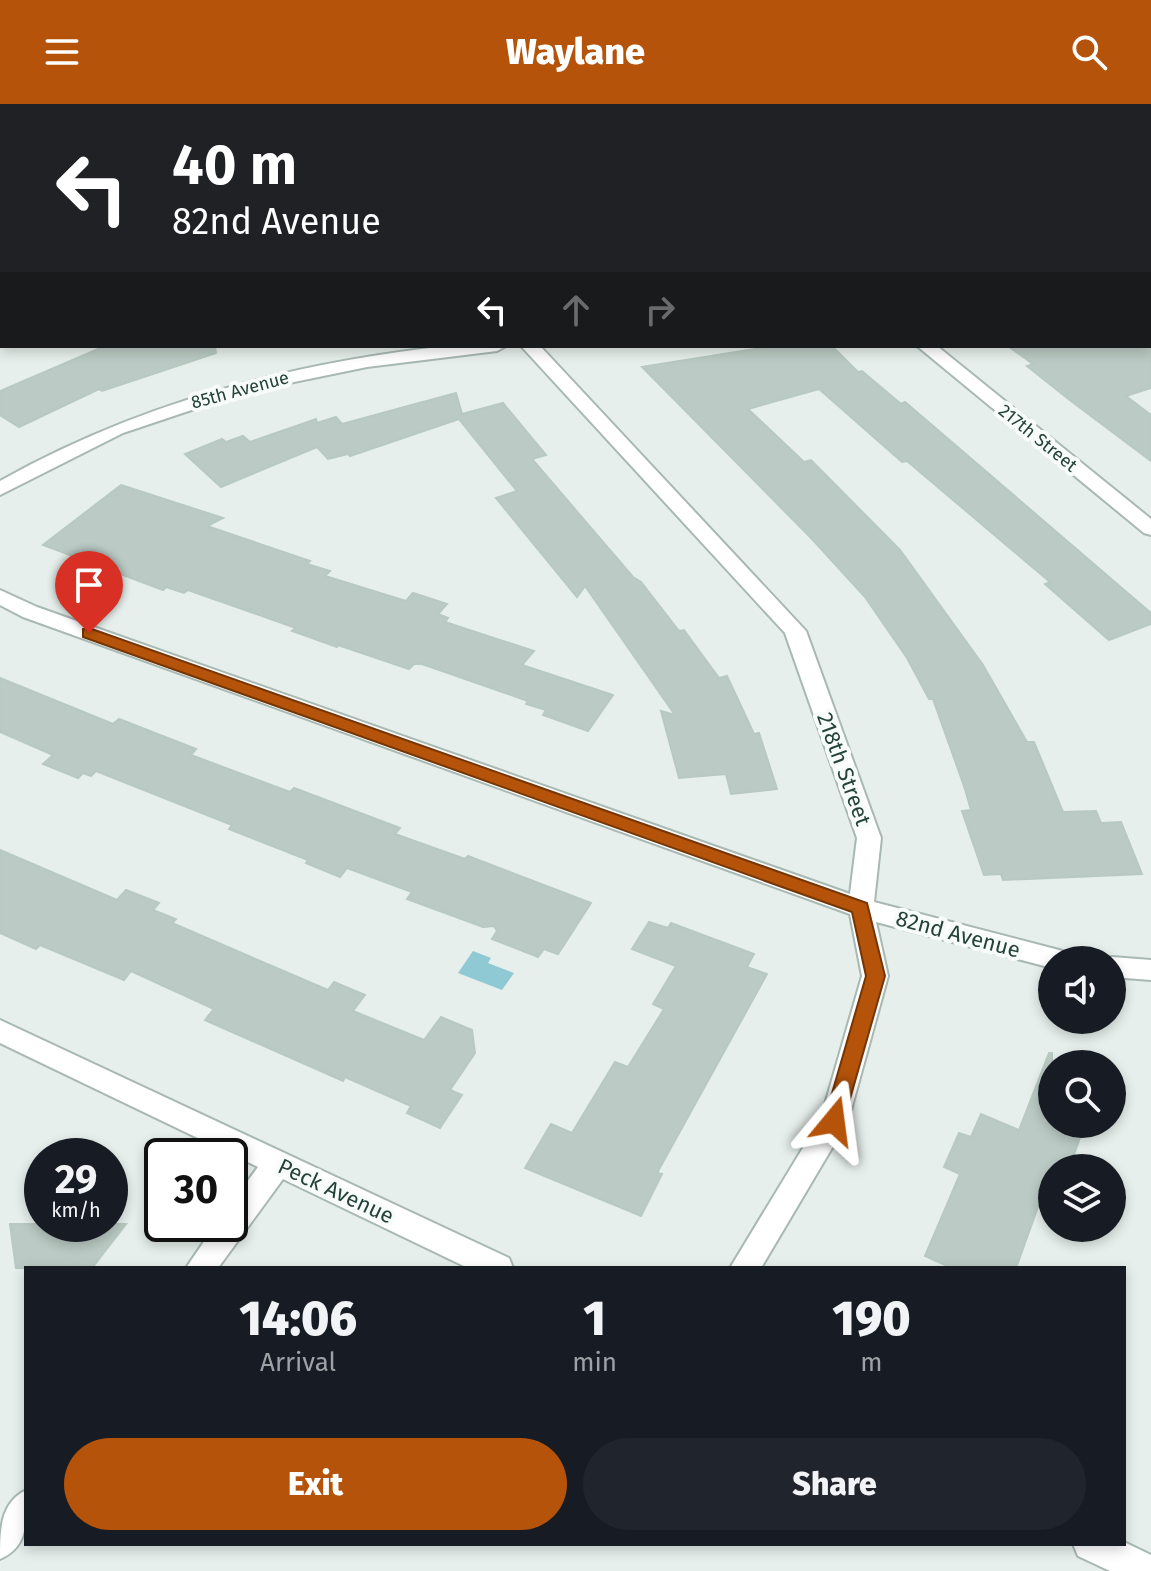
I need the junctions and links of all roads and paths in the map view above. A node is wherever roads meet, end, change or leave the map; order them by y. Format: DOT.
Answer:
graph roads {
  1 [pos="481,348"];
  2 [pos="532,348"];
  3 [pos="928,348"];
  4 [pos="0,489"];
  5 [pos="1151,529"];
  6 [pos="0,597"];
  7 [pos="861,908"];
  8 [pos="1038,954"];
  9 [pos="1126,968"];
  10 [pos="1151,970"];
  11 [pos="0,1031"];
  12 [pos="277,1164"];
  13 [pos="202,1266"];
  14 [pos="494,1266"];
  15 [pos="746,1266"];
  16 [pos="24,1510"];
  17 [pos="0,1542"];
  18 [pos="1094,1546"];
  19 [pos="1148,1571"];
  1 -- 4 [label="street, 85th Avenue"];
  2 -- 7 [label="street, 218th Street"];
  3 -- 5 [label="street, 217th Street"];
  6 -- 7 [label="street, 82nd Avenue"];
  7 -- 8 [label="street, 82nd Avenue"];
  7 -- 15 [label="street, 218th Street"];
  9 -- 10 [label="street"];
  11 -- 12 [label="street, Peck Avenue"];
  12 -- 13 [label="street"];
  12 -- 14 [label="street, Peck Avenue"];
  16 -- 17 [label="street"];
  18 -- 19 [label="street"];
}
